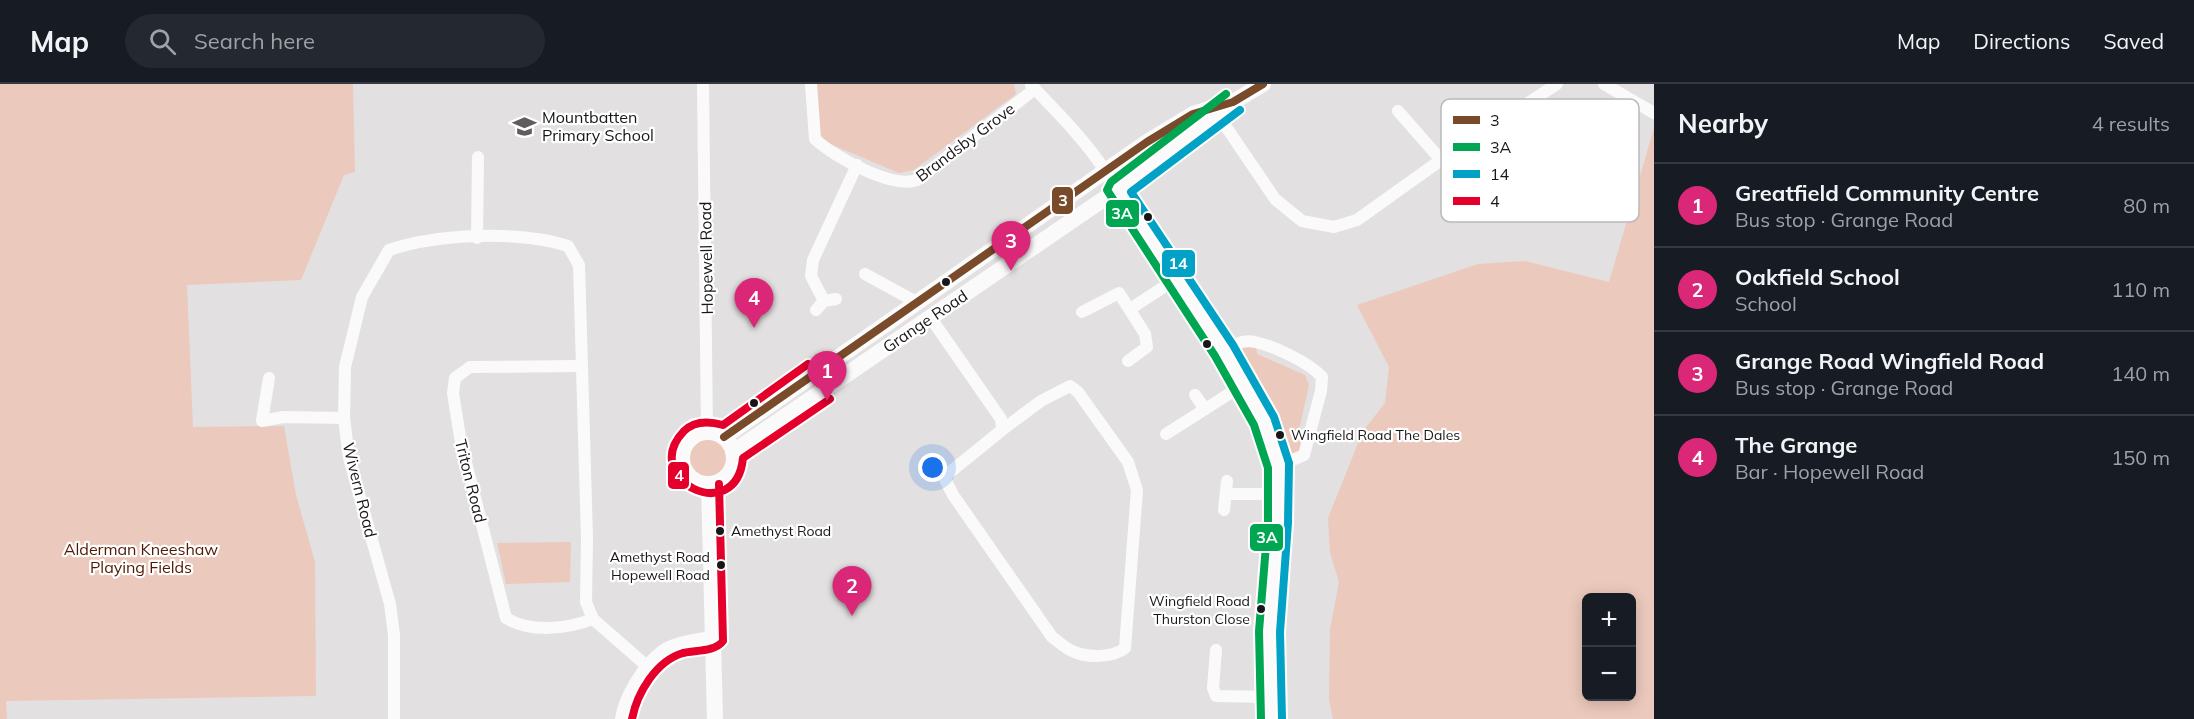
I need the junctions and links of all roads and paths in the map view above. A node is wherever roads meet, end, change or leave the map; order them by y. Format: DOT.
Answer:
graph roads {
  1 [pos="703,84"];
  2 [pos="811,84"];
  3 [pos="1263,84"];
  4 [pos="1557,84"];
  5 [pos="1604,84"];
  6 [pos="1032,87"];
  7 [pos="1534,99"];
  8 [pos="1630,99"];
  9 [pos="1639,104"];
  10 [pos="1398,111"];
  11 [pos="1215,112"];
  12 [pos="1654,113"];
  13 [pos="478,157"];
  14 [pos="1441,160"];
  15 [pos="857,165"];
  16 [pos="1106,172"];
  17 [pos="1117,190"];
  18 [pos="477,238"];
  19 [pos="865,274"];
  20 [pos="1176,279"];
  21 [pos="825,303"];
  22 [pos="918,303"];
  23 [pos="1130,309"];
  24 [pos="1082,312"];
  25 [pos="930,317"];
  26 [pos="1224,350"];
  27 [pos="1128,362"];
  28 [pos="580,366"];
  29 [pos="269,378"];
  30 [pos="1243,385"];
  31 [pos="1195,395"];
  32 [pos="1205,409"];
  33 [pos="344,418"];
  34 [pos="1002,430"];
  35 [pos="707,432"];
  36 [pos="1166,434"];
  37 [pos="728,445"];
  38 [pos="1279,465"];
  39 [pos="709,484"];
  40 [pos="1277,494"];
  41 [pos="1224,510"];
  42 [pos="593,619"];
  43 [pos="713,637"];
  44 [pos="1216,650"];
  45 [pos="648,667"];
  46 [pos="1270,698"];
  47 [pos="394,719"];
  48 [pos="621,719"];
  49 [pos="715,719"];
  50 [pos="1272,719"];
  1 -- 35 [label="street, Hopewell Road"];
  2 -- 15 [label="street, Brandsby Grove"];
  3 -- 11 [label="street"];
  4 -- 7 [label="street"];
  5 -- 8 [label="street"];
  6 -- 15 [label="street, Brandsby Grove"];
  6 -- 16 [label="street"];
  9 -- 12 [label="street"];
  10 -- 14 [label="street"];
  11 -- 14 [label="street"];
  11 -- 16 [label="street, Grange Road"];
  11 -- 17 [label="street, Grange Road"];
  13 -- 18 [label="street"];
  15 -- 21 [label="street"];
  16 -- 22 [label="street, Grange Road"];
  17 -- 20 [label="street"];
  17 -- 25 [label="street, Grange Road"];
  18 -- 28 [label="street, Wivern Road"];
  18 -- 33 [label="street, Wivern Road"];
  19 -- 22 [label="street, Grange Road"];
  20 -- 23 [label="street"];
  20 -- 26 [label="street"];
  22 -- 25 [label="street"];
  22 -- 37 [label="street, Grange Road"];
  23 -- 24 [label="street"];
  23 -- 27 [label="street"];
  25 -- 34 [label="street"];
  25 -- 37 [label="street, Grange Road"];
  26 -- 30 [label="street"];
  26 -- 38 [label="street"];
  28 -- 42 [label="street, Wivern Road"];
  28 -- 42 [label="street, Triton Road"];
  29 -- 33 [label="street"];
  30 -- 32 [label="street"];
  30 -- 38 [label="street"];
  31 -- 32 [label="street"];
  32 -- 36 [label="street"];
  33 -- 47 [label="street, Wivern Road"];
  34 -- 34 [label="street"];
  35 -- 37 [label="street"];
  35 -- 39 [label="street"];
  37 -- 39 [label="street"];
  38 -- 40 [label="street"];
  39 -- 43 [label="street"];
  40 -- 41 [label="street"];
  40 -- 46 [label="street"];
  42 -- 45 [label="street"];
  43 -- 45 [label="street"];
  43 -- 49 [label="street"];
  44 -- 46 [label="street"];
  45 -- 48 [label="street"];
  46 -- 50 [label="street"];
}
